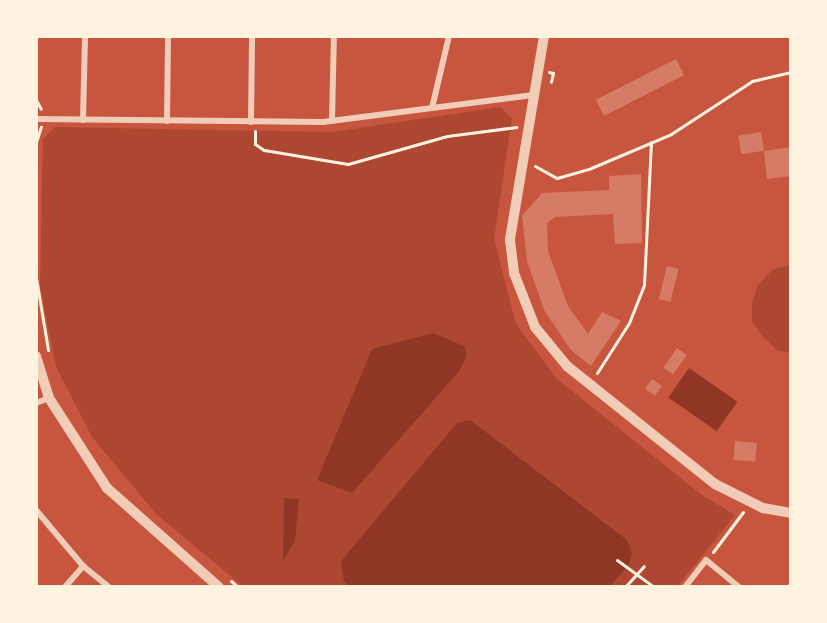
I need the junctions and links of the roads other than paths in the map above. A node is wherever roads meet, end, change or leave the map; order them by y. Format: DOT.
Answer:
graph roads {
  1 [pos="85,36"];
  2 [pos="168,36"];
  3 [pos="252,36"];
  4 [pos="334,36"];
  5 [pos="449,36"];
  6 [pos="544,36"];
  7 [pos="541,95"];
  8 [pos="432,108"];
  9 [pos="36,119"];
  10 [pos="83,120"];
  11 [pos="167,121"];
  12 [pos="332,121"];
  13 [pos="253,122"];
  14 [pos="36,356"];
  15 [pos="49,398"];
  16 [pos="36,403"];
  17 [pos="36,510"];
  18 [pos="791,513"];
  19 [pos="83,566"];
  20 [pos="66,587"];
  21 [pos="109,587"];
  22 [pos="219,587"];
  23 [pos="685,587"];
  24 [pos="739,587"];
  1 -- 10 [label="street"];
  2 -- 11 [label="street"];
  3 -- 13 [label="street"];
  4 -- 12 [label="street"];
  5 -- 8 [label="street"];
  6 -- 7 [label="street"];
  7 -- 8 [label="street"];
  7 -- 18 [label="street"];
  8 -- 12 [label="street"];
  9 -- 10 [label="street"];
  10 -- 11 [label="street"];
  11 -- 13 [label="street"];
  12 -- 13 [label="street"];
  14 -- 15 [label="street"];
  15 -- 16 [label="street"];
  15 -- 22 [label="street"];
  17 -- 19 [label="street"];
  19 -- 20 [label="street"];
  19 -- 21 [label="street"];
  23 -- 24 [label="street"];
}
